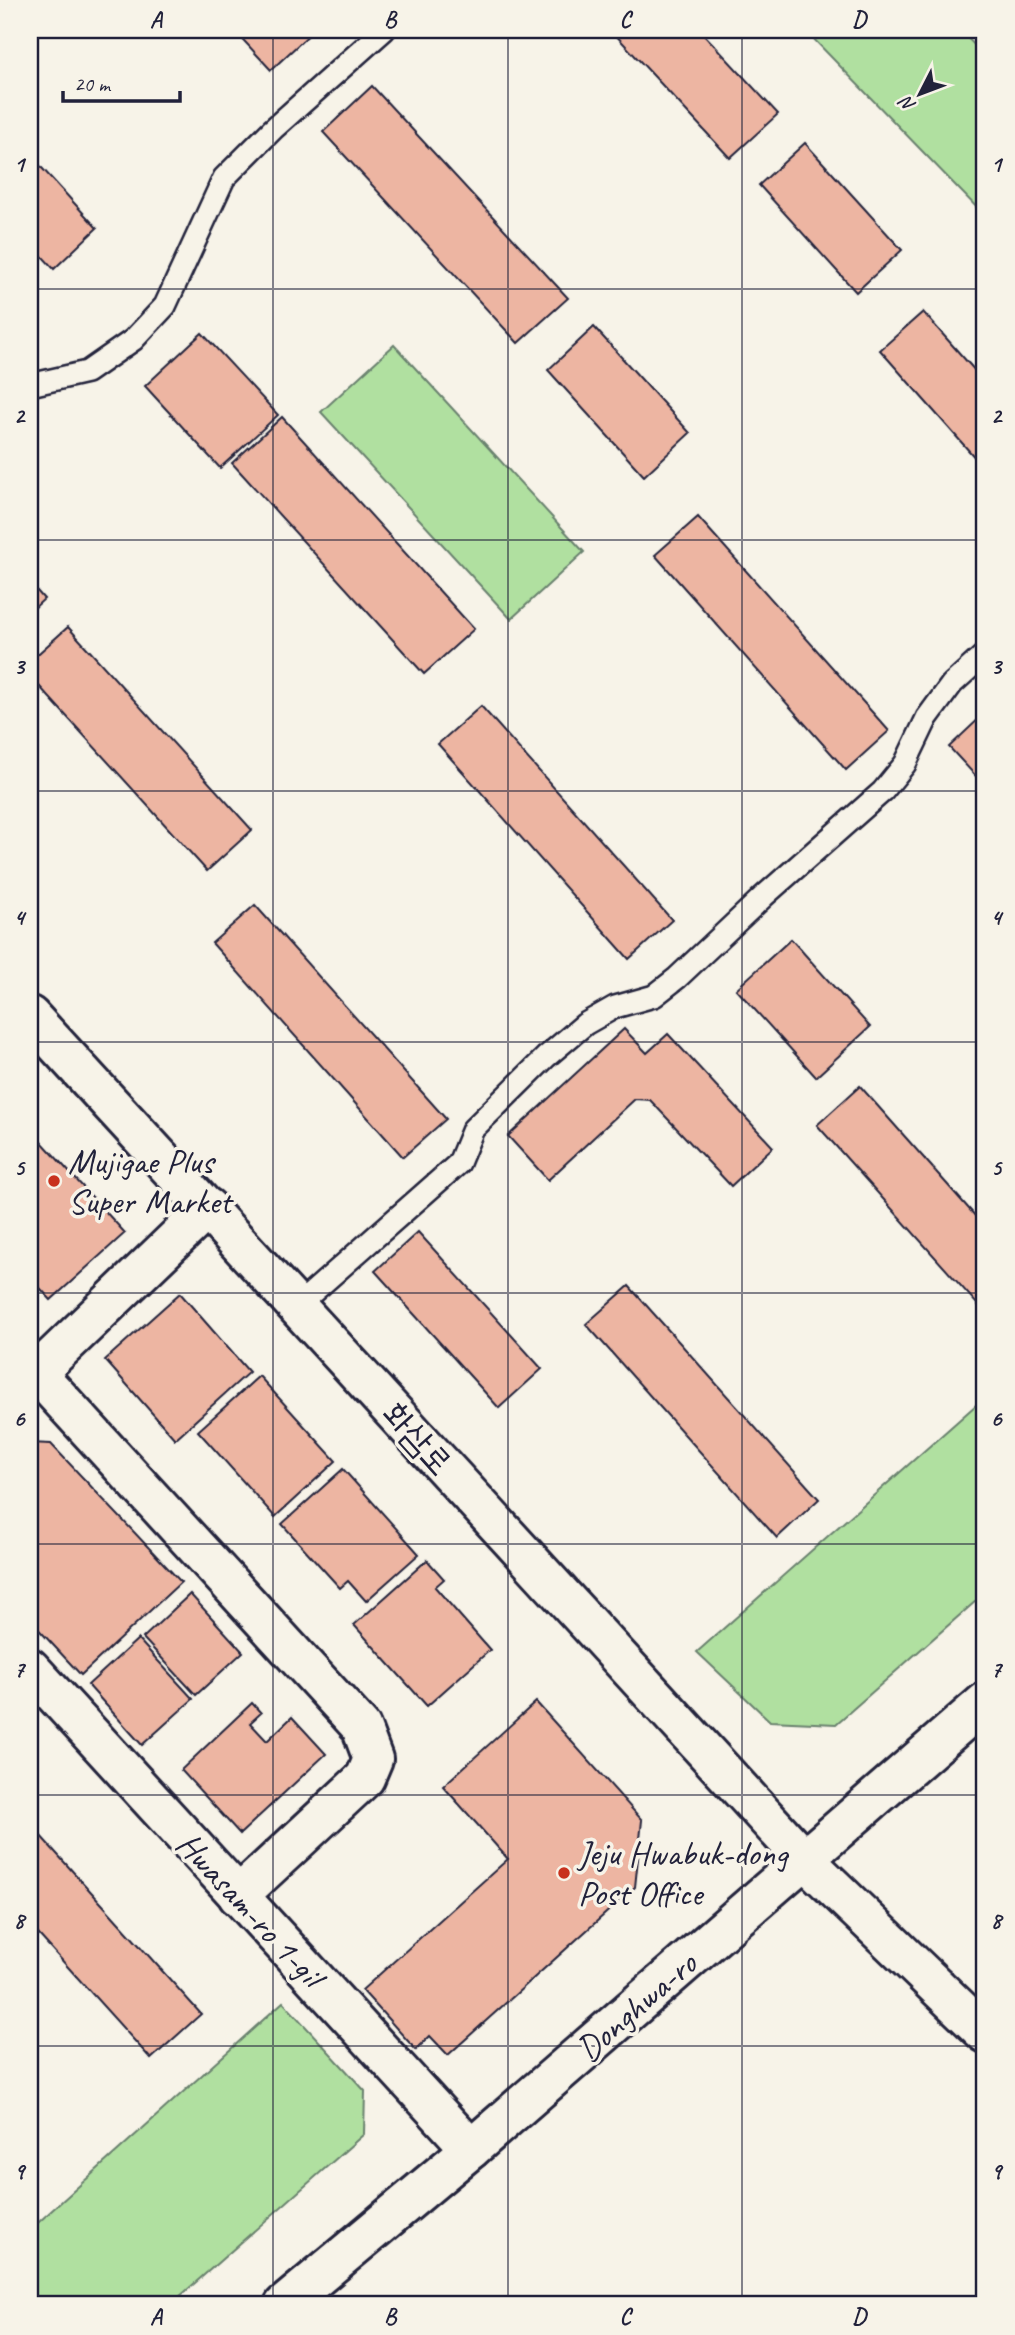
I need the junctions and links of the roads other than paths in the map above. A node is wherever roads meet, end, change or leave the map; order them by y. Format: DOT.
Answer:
graph roads {
  1 [pos="384,30"];
  2 [pos="30,385"];
  3 [pos="985,654"];
  4 [pos="30,1016"];
  5 [pos="208,1208"];
  6 [pos="297,1306"];
  7 [pos="32,1373"];
  8 [pos="30,1668"];
  9 [pos="985,1702"];
  10 [pos="805,1860"];
  11 [pos="238,1896"];
  12 [pos="985,2034"];
  13 [pos="471,2149"];
  14 [pos="294,2302"];
  1 -- 2 [label="lane"];
  3 -- 6 [label="lane"];
  4 -- 5 [label="street, 화삼로"];
  5 -- 6 [label="street, 화삼로"];
  5 -- 7 [label="street"];
  6 -- 10 [label="street, 화삼로"];
  7 -- 11 [label="street"];
  8 -- 11 [label="street, Hwasam-ro 1-gil"];
  9 -- 10 [label="street, Donghwa-ro"];
  10 -- 12 [label="street, 화삼로"];
  10 -- 13 [label="street, Donghwa-ro"];
  11 -- 13 [label="street, Hwasam-ro 1-gil"];
  13 -- 14 [label="street, Donghwa-ro"];
}
